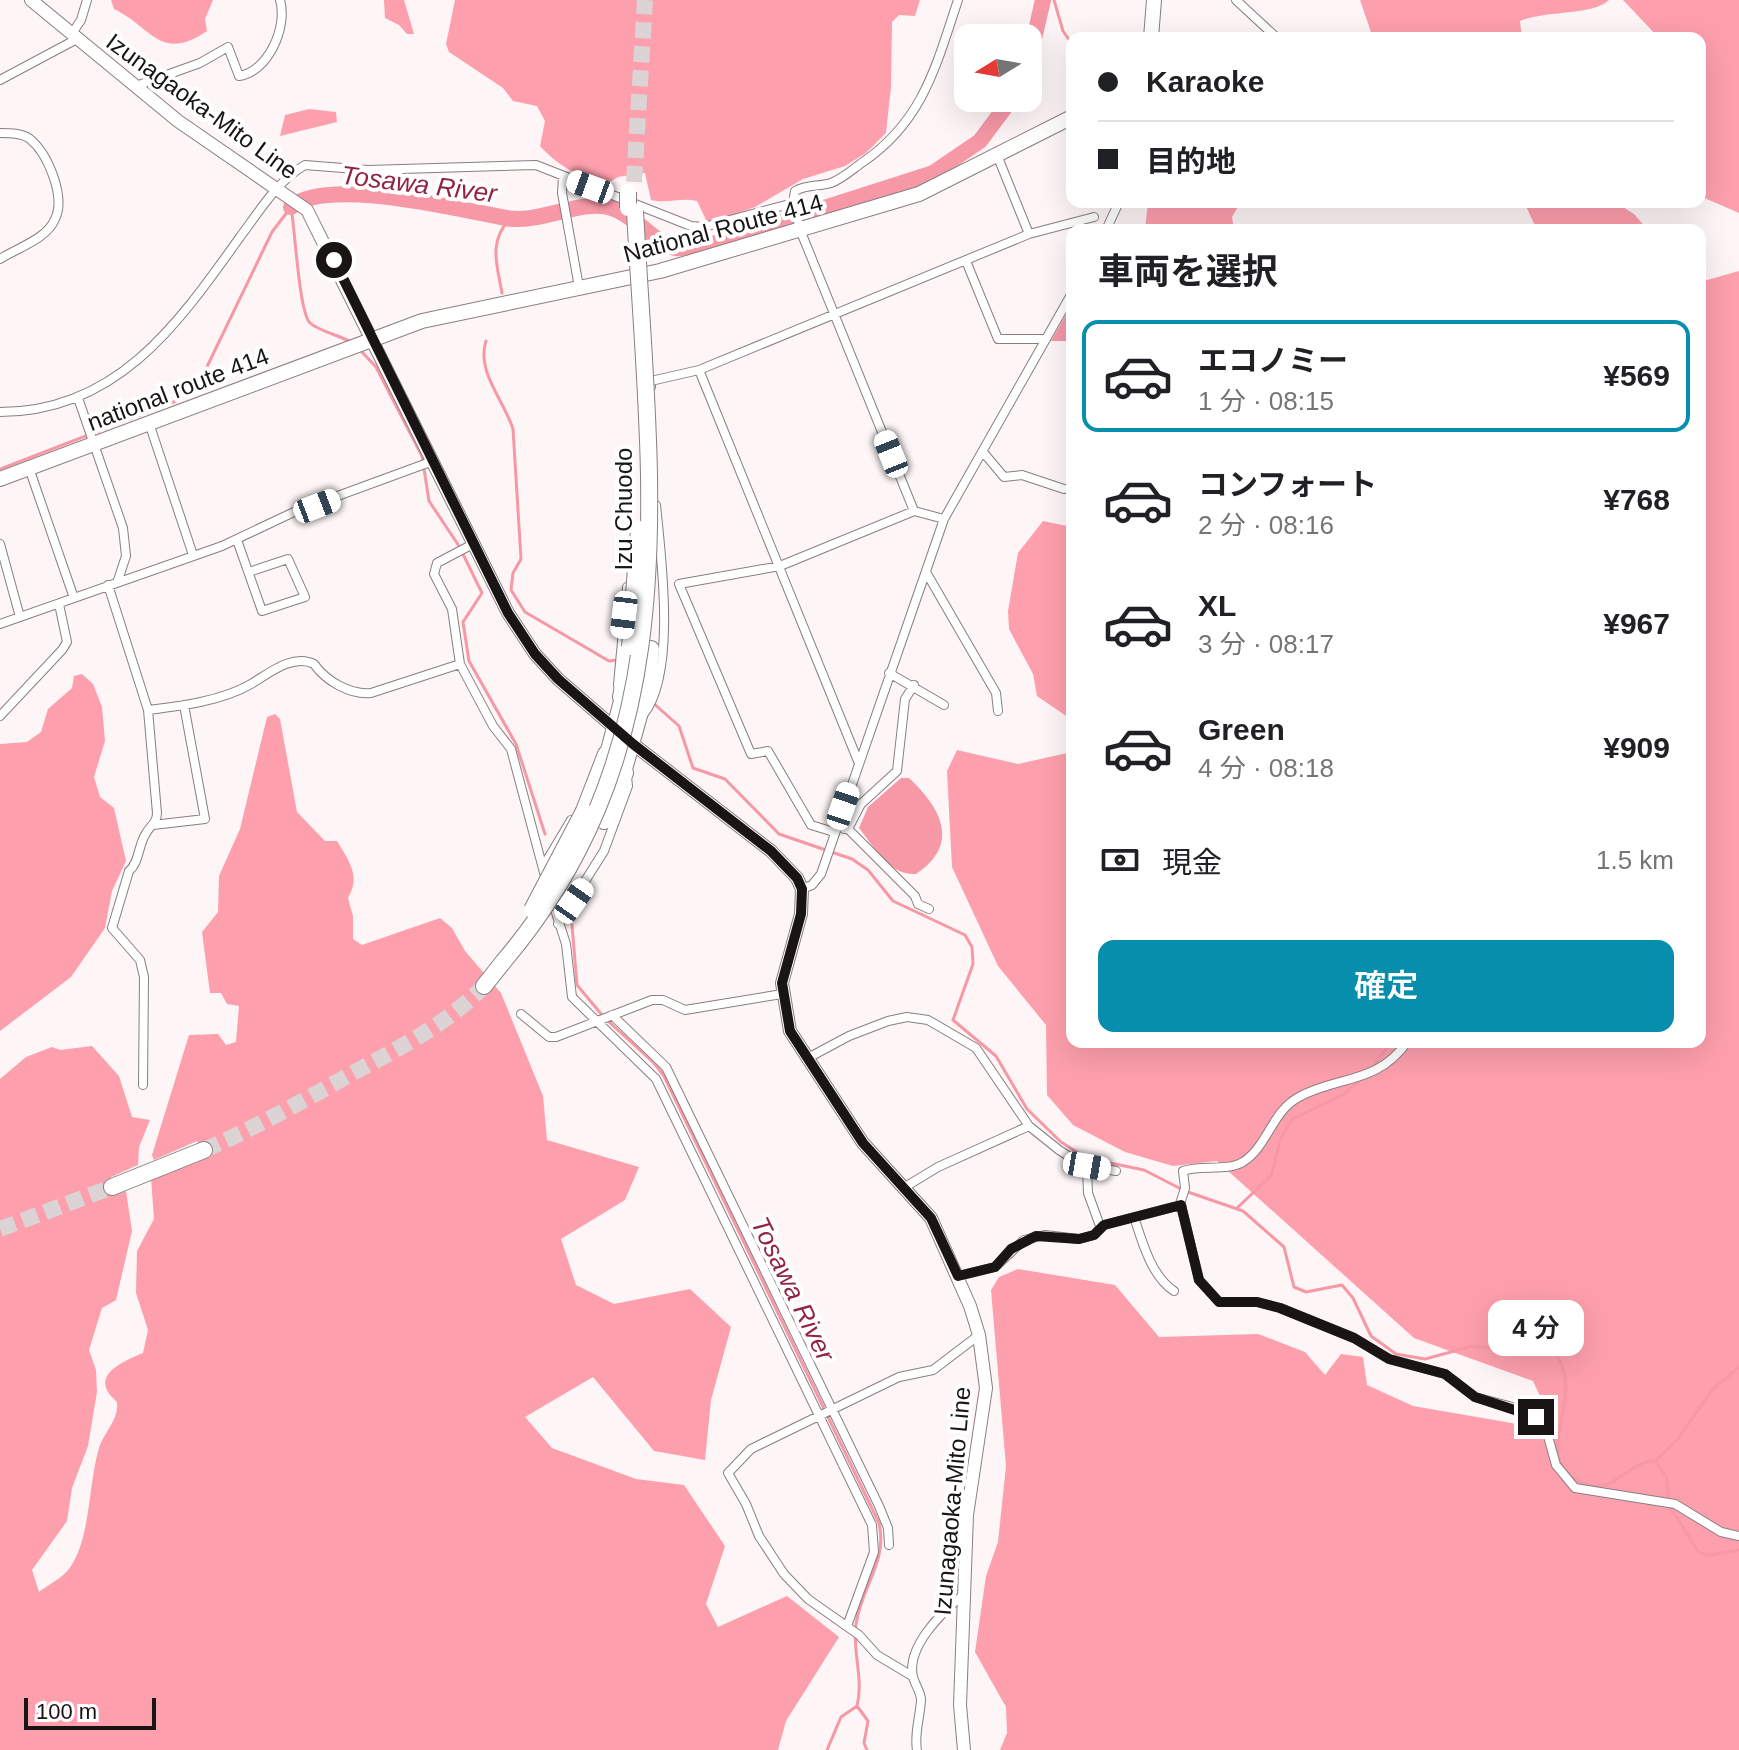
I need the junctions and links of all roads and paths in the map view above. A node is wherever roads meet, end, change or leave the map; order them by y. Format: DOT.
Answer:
graph roads {
  1 [pos="31,0"];
  2 [pos="87,0"];
  3 [pos="280,0"];
  4 [pos="958,0"];
  5 [pos="1154,0"];
  6 [pos="1236,0"];
  7 [pos="1151,32"];
  8 [pos="1271,32"];
  9 [pos="73,38"];
  10 [pos="1,78"];
  11 [pos="136,86"];
  12 [pos="1066,120"];
  13 [pos="0,133"];
  14 [pos="997,155"];
  15 [pos="563,177"];
  16 [pos="276,189"];
  17 [pos="631,199"];
  18 [pos="794,206"];
  19 [pos="1094,217"];
  20 [pos="1066,224"];
  21 [pos="1067,224"];
  22 [pos="800,228"];
  23 [pos="1029,234"];
  24 [pos="0,259"];
  25 [pos="966,261"];
  26 [pos="579,287"];
  27 [pos="1066,304"];
  28 [pos="834,312"];
  29 [pos="371,338"];
  30 [pos="1046,339"];
  31 [pos="699,370"];
  32 [pos="78,398"];
  33 [pos="0,412"];
  34 [pos="149,423"];
  35 [pos="92,438"];
  36 [pos="983,452"];
  37 [pos="433,461"];
  38 [pos="29,468"];
  39 [pos="0,479"];
  40 [pos="1064,489"];
  41 [pos="647,509"];
  42 [pos="914,511"];
  43 [pos="944,519"];
  44 [pos="632,521"];
  45 [pos="237,540"];
  46 [pos="0,544"];
  47 [pos="473,544"];
  48 [pos="193,555"];
  49 [pos="780,566"];
  50 [pos="249,572"];
  51 [pos="926,572"];
  52 [pos="118,580"];
  53 [pos="679,584"];
  54 [pos="108,585"];
  55 [pos="664,587"];
  56 [pos="626,597"];
  57 [pos="74,598"];
  58 [pos="59,604"];
  59 [pos="20,617"];
  60 [pos="0,624"];
  61 [pos="460,664"];
  62 [pos="889,673"];
  63 [pos="914,685"];
  64 [pos="621,697"];
  65 [pos="646,698"];
  66 [pos="184,705"];
  67 [pos="944,705"];
  68 [pos="148,710"];
  69 [pos="998,711"];
  70 [pos="0,716"];
  71 [pos="640,718"];
  72 [pos="614,726"];
  73 [pos="633,744"];
  74 [pos="606,754"];
  75 [pos="858,761"];
  76 [pos="625,773"];
  77 [pos="153,825"];
  78 [pos="848,829"];
  79 [pos="835,830"];
  80 [pos="543,867"];
  81 [pos="802,889"];
  82 [pos="929,909"];
  83 [pos="558,924"];
  84 [pos="520,933"];
  85 [pos="505,958"];
  86 [pos="482,985"];
  87 [pos="782,994"];
  88 [pos="521,1014"];
  89 [pos="611,1016"];
  90 [pos="596,1022"];
  91 [pos="1401,1048"];
  92 [pos="806,1059"];
  93 [pos="143,1085"];
  94 [pos="1029,1126"];
  95 [pos="203,1148"];
  96 [pos="1087,1166"];
  97 [pos="1116,1171"];
  98 [pos="111,1185"];
  99 [pos="905,1187"];
  100 [pos="1180,1204"];
  101 [pos="1134,1217"];
  102 [pos="1100,1226"];
  103 [pos="958,1276"];
  104 [pos="1174,1291"];
  105 [pos="979,1335"];
  106 [pos="826,1412"];
  107 [pos="1739,1536"];
  108 [pos="889,1545"];
  109 [pos="963,1595"];
  110 [pos="847,1626"];
  111 [pos="912,1676"];
  112 [pos="917,1750"];
  113 [pos="964,1750"];
  1 -- 9 [label="main road, Izunagaoka-Mito Line"];
  2 -- 9 [label="street"];
  3 -- 11 [label="street"];
  4 -- 18 [label="street"];
  5 -- 7 [label="highway"];
  6 -- 8 [label="street"];
  9 -- 10 [label="street"];
  9 -- 11 [label="main road, Izunagaoka-Mito Line"];
  11 -- 16 [label="main road, Izunagaoka-Mito Line"];
  12 -- 14 [label="highway, National Route 414"];
  13 -- 24 [label="street"];
  14 -- 22 [label="highway, National Route 414"];
  14 -- 23 [label="street"];
  15 -- 16 [label="street"];
  15 -- 18 [label="street"];
  15 -- 26 [label="street"];
  16 -- 29 [label="main road, Izunagaoka-Mito Line"];
  16 -- 32 [label="street"];
  17 -- 41 [label="highway, Izu Chuodo, bridge"];
  18 -- 22 [label="street"];
  19 -- 21 [label="street"];
  20 -- 23 [label="street"];
  22 -- 26 [label="highway, National Route 414"];
  22 -- 28 [label="street"];
  23 -- 25 [label="street"];
  25 -- 28 [label="street"];
  25 -- 30 [label="street"];
  26 -- 29 [label="highway, National Route 414"];
  27 -- 30 [label="street"];
  28 -- 31 [label="street"];
  28 -- 42 [label="street"];
  29 -- 34 [label="highway, national route 414"];
  29 -- 37 [label="main road, Izunagaoka-Mito Line"];
  30 -- 36 [label="street"];
  31 -- 49 [label="street"];
  31 -- 55 [label="street"];
  32 -- 33 [label="street"];
  32 -- 35 [label="street"];
  34 -- 35 [label="highway, national route 414"];
  34 -- 48 [label="street"];
  35 -- 38 [label="highway, national route 414"];
  35 -- 52 [label="street"];
  36 -- 40 [label="street"];
  36 -- 43 [label="street"];
  37 -- 45 [label="street"];
  37 -- 47 [label="main road, Izunagaoka-Mito Line"];
  38 -- 39 [label="highway, national route 414"];
  38 -- 57 [label="street"];
  41 -- 64 [label="highway, bridge"];
  41 -- 65 [label="highway, bridge"];
  41 -- 84 [label="highway, Izu Chuodo, bridge"];
  41 -- 85 [label="highway, Izu Chuodo, bridge"];
  42 -- 43 [label="street"];
  42 -- 49 [label="street"];
  43 -- 51 [label="street"];
  44 -- 56 [label="street"];
  45 -- 48 [label="street"];
  45 -- 50 [label="street"];
  46 -- 59 [label="street"];
  47 -- 61 [label="street"];
  47 -- 72 [label="main road, Izunagaoka-Mito Line"];
  48 -- 52 [label="street"];
  49 -- 53 [label="street"];
  49 -- 75 [label="street"];
  50 -- 50 [label="street"];
  51 -- 62 [label="street"];
  51 -- 69 [label="street"];
  52 -- 54 [label="street"];
  53 -- 55 [label="street"];
  53 -- 79 [label="street"];
  54 -- 57 [label="street"];
  54 -- 68 [label="street"];
  55 -- 56 [label="street"];
  55 -- 71 [label="street"];
  56 -- 64 [label="street"];
  57 -- 58 [label="street"];
  58 -- 59 [label="street"];
  58 -- 70 [label="street"];
  59 -- 60 [label="street"];
  61 -- 66 [label="street"];
  61 -- 80 [label="street"];
  62 -- 63 [label="street"];
  62 -- 75 [label="street"];
  63 -- 67 [label="street"];
  63 -- 78 [label="street"];
  64 -- 72 [label="main road"];
  65 -- 71 [label="main road"];
  66 -- 68 [label="street"];
  66 -- 77 [label="street"];
  68 -- 77 [label="street"];
  71 -- 73 [label="main road"];
  72 -- 73 [label="main road, Izunagaoka-Mito Line"];
  72 -- 74 [label="main road"];
  73 -- 76 [label="main road"];
  73 -- 81 [label="main road, Izunagaoka-Mito Line"];
  74 -- 80 [label="street"];
  74 -- 84 [label="highway, bridge"];
  75 -- 79 [label="street"];
  76 -- 83 [label="street"];
  76 -- 85 [label="highway"];
  77 -- 93 [label="street"];
  78 -- 79 [label="street"];
  78 -- 82 [label="street"];
  79 -- 81 [label="street"];
  80 -- 83 [label="street"];
  81 -- 87 [label="main road, Izunagaoka-Mito Line"];
  83 -- 90 [label="street"];
  84 -- 85 [label="highway, Izu Chuodo, bridge"];
  85 -- 86 [label="highway, Izu Chuodo"];
  87 -- 89 [label="street"];
  87 -- 92 [label="main road, Izunagaoka-Mito Line"];
  88 -- 90 [label="street"];
  89 -- 90 [label="street"];
  89 -- 106 [label="street"];
  90 -- 106 [label="street"];
  91 -- 100 [label="street"];
  92 -- 94 [label="street"];
  92 -- 99 [label="main road, Izunagaoka-Mito Line"];
  94 -- 96 [label="street"];
  94 -- 99 [label="street"];
  95 -- 98 [label="highway"];
  96 -- 97 [label="street"];
  96 -- 102 [label="street"];
  99 -- 103 [label="main road, Izunagaoka-Mito Line"];
  100 -- 101 [label="street"];
  100 -- 107 [label="street"];
  101 -- 102 [label="street"];
  101 -- 104 [label="street"];
  102 -- 103 [label="street"];
  103 -- 105 [label="main road, Izunagaoka-Mito Line"];
  105 -- 106 [label="street"];
  105 -- 109 [label="main road, Izunagaoka-Mito Line"];
  106 -- 108 [label="street"];
  106 -- 110 [label="street"];
  106 -- 110 [label="street"];
  109 -- 111 [label="street"];
  109 -- 113 [label="main road, Izunagaoka-Mito Line"];
  110 -- 111 [label="street"];
  111 -- 112 [label="street"];
}
